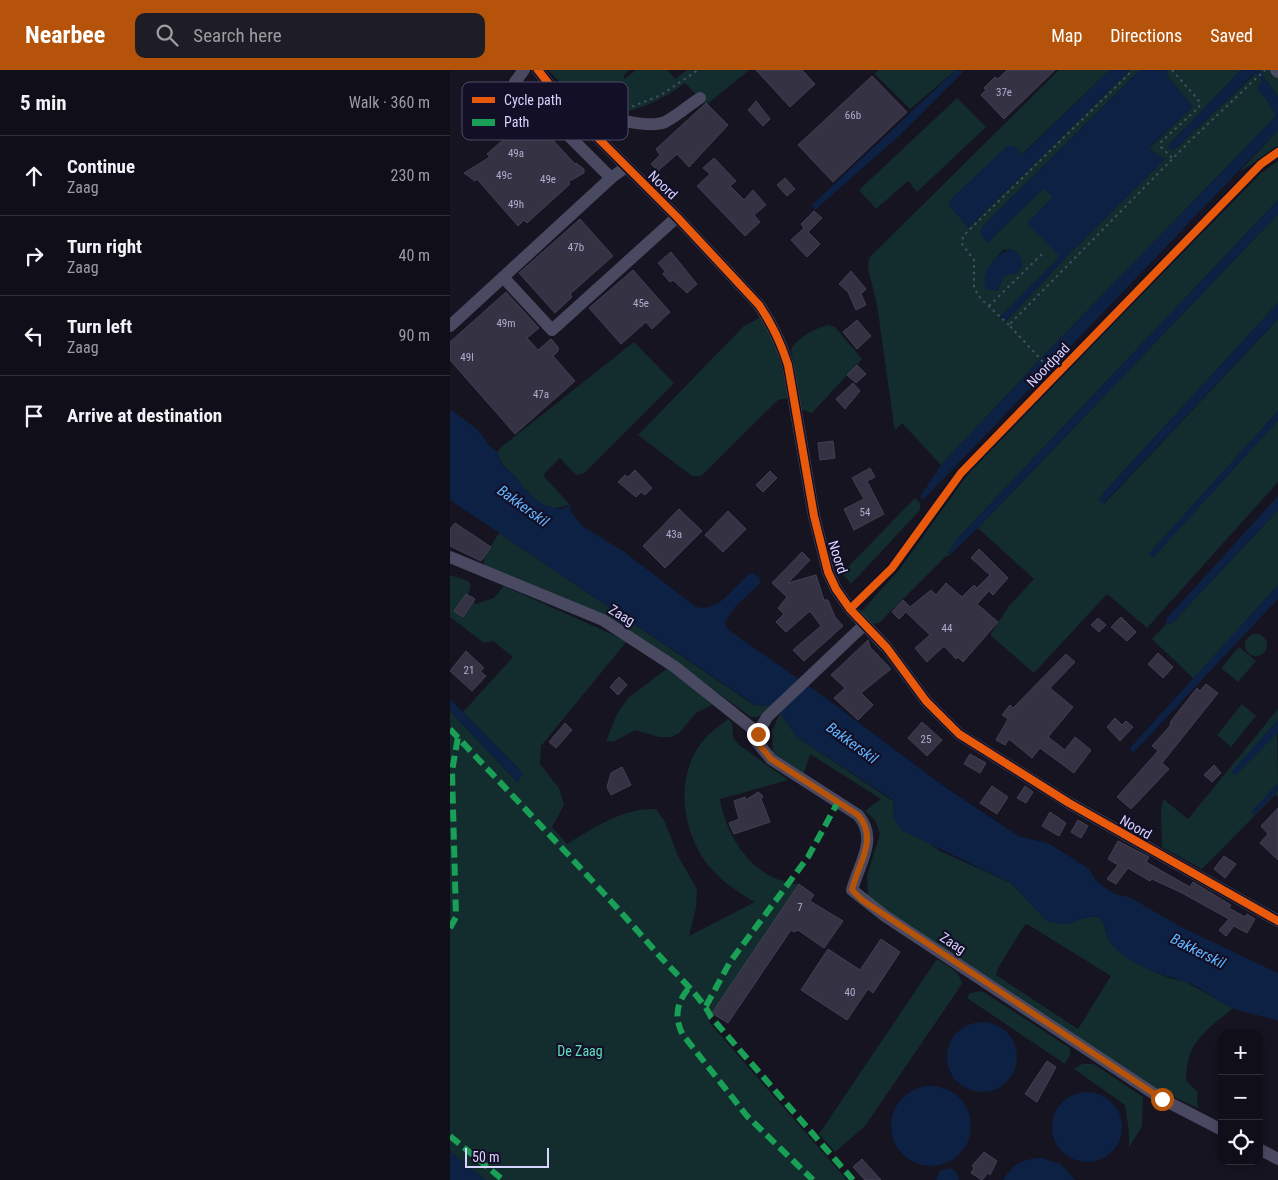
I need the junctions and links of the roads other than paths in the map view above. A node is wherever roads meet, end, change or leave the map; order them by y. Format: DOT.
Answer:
graph roads {
  1 [pos="524,70"];
  2 [pos="538,70"];
  3 [pos="515,82"];
  4 [pos="547,82"];
  5 [pos="700,98"];
  6 [pos="628,120"];
  7 [pos="573,140"];
  8 [pos="599,140"];
  9 [pos="626,167"];
  10 [pos="611,178"];
  11 [pos="678,217"];
  12 [pos="503,277"];
  13 [pos="450,326"];
  14 [pos="450,557"];
  15 [pos="864,625"];
  16 [pos="758,734"];
  17 [pos="1278,921"];
  18 [pos="1218,1128"];
  19 [pos="1263,1151"];
  20 [pos="1278,1159"];
  1 -- 3 [label="street"];
  2 -- 4 [label="street, Noord"];
  5 -- 6 [label="street"];
  7 -- 10 [label="street"];
  8 -- 9 [label="street, Noord"];
  9 -- 10 [label="street"];
  9 -- 11 [label="street, Noord"];
  10 -- 12 [label="street"];
  11 -- 12 [label="street, Noord"];
  11 -- 15 [label="street, Noord"];
  12 -- 13 [label="street"];
  14 -- 16 [label="street, Zaag"];
  15 -- 16 [label="street"];
  15 -- 17 [label="street, Noord"];
  16 -- 18 [label="street, Zaag"];
  19 -- 20 [label="street"];
}
